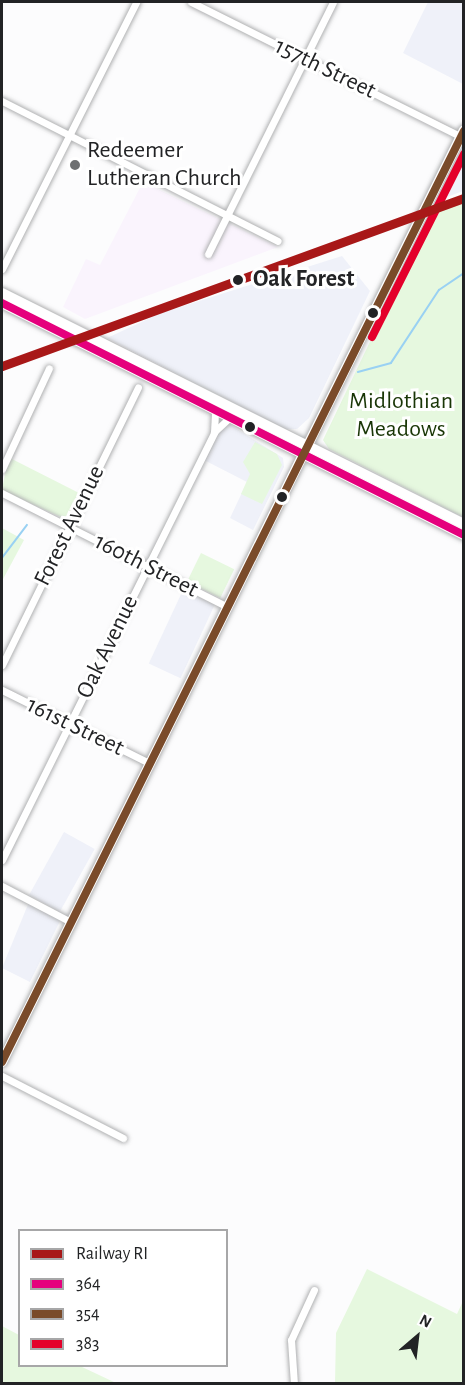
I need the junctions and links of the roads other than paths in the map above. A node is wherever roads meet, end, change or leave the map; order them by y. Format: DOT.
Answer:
graph roads {
  1 [pos="136,2"];
  2 [pos="191,2"];
  3 [pos="333,2"];
  4 [pos="304,59"];
  5 [pos="2,101"];
  6 [pos="462,133"];
  7 [pos="70,136"];
  8 [pos="227,216"];
  9 [pos="278,241"];
  10 [pos="208,254"];
  11 [pos="2,269"];
  12 [pos="2,293"];
  13 [pos="2,303"];
  14 [pos="49,368"];
  15 [pos="138,387"];
  16 [pos="215,413"];
  17 [pos="227,420"];
  18 [pos="214,432"];
  19 [pos="307,445"];
  20 [pos="301,456"];
  21 [pos="2,468"];
  22 [pos="2,493"];
  23 [pos="464,524"];
  24 [pos="70,528"];
  25 [pos="464,535"];
  26 [pos="147,567"];
  27 [pos="226,606"];
  28 [pos="2,665"];
  29 [pos="2,690"];
  30 [pos="70,724"];
  31 [pos="149,763"];
  32 [pos="2,860"];
  33 [pos="2,886"];
  34 [pos="71,922"];
  35 [pos="2,1062"];
  36 [pos="2,1076"];
  37 [pos="123,1138"];
  38 [pos="314,1290"];
  39 [pos="294,1383"];
  1 -- 7 [label="street"];
  2 -- 4 [label="street, 157th Street"];
  3 -- 4 [label="street"];
  4 -- 6 [label="street, 157th Street"];
  4 -- 8 [label="street"];
  5 -- 7 [label="street"];
  6 -- 19 [label="main road"];
  7 -- 8 [label="street"];
  7 -- 11 [label="street"];
  8 -- 9 [label="street"];
  8 -- 10 [label="street"];
  12 -- 19 [label="main road"];
  13 -- 16 [label="main road"];
  14 -- 21 [label="street"];
  15 -- 24 [label="street, Forest Avenue"];
  16 -- 17 [label="main road"];
  16 -- 18 [label="street, Oak Avenue"];
  17 -- 18 [label="street, Oak Avenue"];
  17 -- 20 [label="main road"];
  18 -- 26 [label="street, Oak Avenue"];
  19 -- 20 [label="main road"];
  19 -- 23 [label="main road"];
  20 -- 25 [label="main road"];
  20 -- 27 [label="main road"];
  22 -- 24 [label="street, 160th Street"];
  24 -- 26 [label="street, 160th Street"];
  24 -- 28 [label="street, Forest Avenue"];
  26 -- 27 [label="street, 160th Street"];
  26 -- 30 [label="street, Oak Avenue"];
  27 -- 31 [label="main road"];
  29 -- 30 [label="street, 161st Street"];
  30 -- 31 [label="street, 161st Street"];
  30 -- 32 [label="street, Oak Avenue"];
  31 -- 34 [label="main road"];
  33 -- 34 [label="street"];
  34 -- 35 [label="main road"];
  36 -- 37 [label="street"];
  38 -- 39 [label="street"];
}
